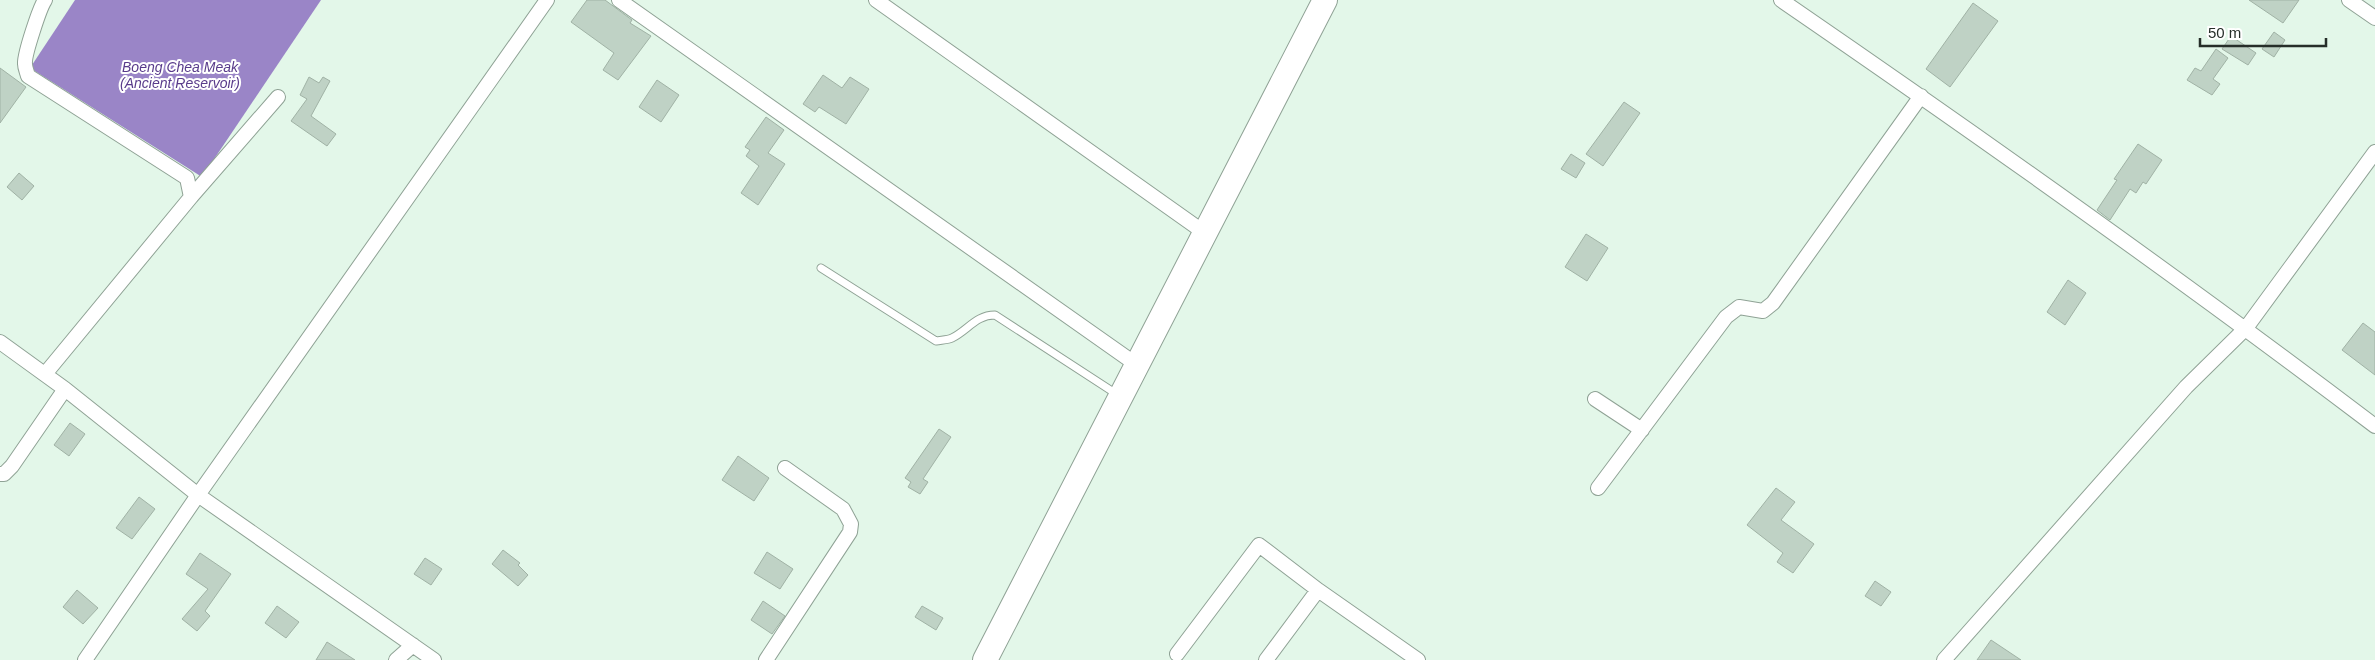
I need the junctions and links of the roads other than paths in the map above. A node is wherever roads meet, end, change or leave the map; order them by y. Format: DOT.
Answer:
graph roads {
  1 [pos="45,0"];
  2 [pos="547,0"];
  3 [pos="619,0"];
  4 [pos="876,0"];
  5 [pos="1325,0"];
  6 [pos="1781,0"];
  7 [pos="2349,0"];
  8 [pos="2375,18"];
  9 [pos="1921,96"];
  10 [pos="278,97"];
  11 [pos="2375,152"];
  12 [pos="191,197"];
  13 [pos="1205,233"];
  14 [pos="821,268"];
  15 [pos="2246,328"];
  16 [pos="0,342"];
  17 [pos="1137,365"];
  18 [pos="45,374"];
  19 [pos="65,389"];
  20 [pos="1121,396"];
  21 [pos="1596,399"];
  22 [pos="2375,426"];
  23 [pos="1642,430"];
  24 [pos="785,468"];
  25 [pos="0,474"];
  26 [pos="1598,488"];
  27 [pos="198,495"];
  28 [pos="1318,590"];
  29 [pos="413,645"];
  30 [pos="1177,654"];
  31 [pos="85,660"];
  32 [pos="396,660"];
  33 [pos="434,660"];
  34 [pos="766,660"];
  35 [pos="985,660"];
  36 [pos="1266,660"];
  37 [pos="1418,660"];
  38 [pos="1944,660"];
  1 -- 12 [label="street"];
  2 -- 27 [label="street"];
  3 -- 17 [label="street"];
  4 -- 13 [label="street"];
  5 -- 13 [label="highway"];
  6 -- 9 [label="street"];
  7 -- 8 [label="street"];
  9 -- 15 [label="street"];
  9 -- 23 [label="street"];
  10 -- 12 [label="street"];
  11 -- 15 [label="street"];
  12 -- 18 [label="street"];
  13 -- 17 [label="highway"];
  14 -- 20 [label="lane"];
  15 -- 22 [label="street"];
  15 -- 38 [label="street"];
  16 -- 18 [label="street"];
  17 -- 20 [label="highway"];
  18 -- 19 [label="street"];
  19 -- 25 [label="street"];
  19 -- 27 [label="street"];
  20 -- 35 [label="highway"];
  21 -- 23 [label="street"];
  23 -- 26 [label="street"];
  24 -- 34 [label="street"];
  27 -- 29 [label="street"];
  27 -- 31 [label="street"];
  28 -- 30 [label="street"];
  28 -- 36 [label="street"];
  28 -- 37 [label="street"];
  29 -- 32 [label="street"];
  29 -- 33 [label="street"];
}
